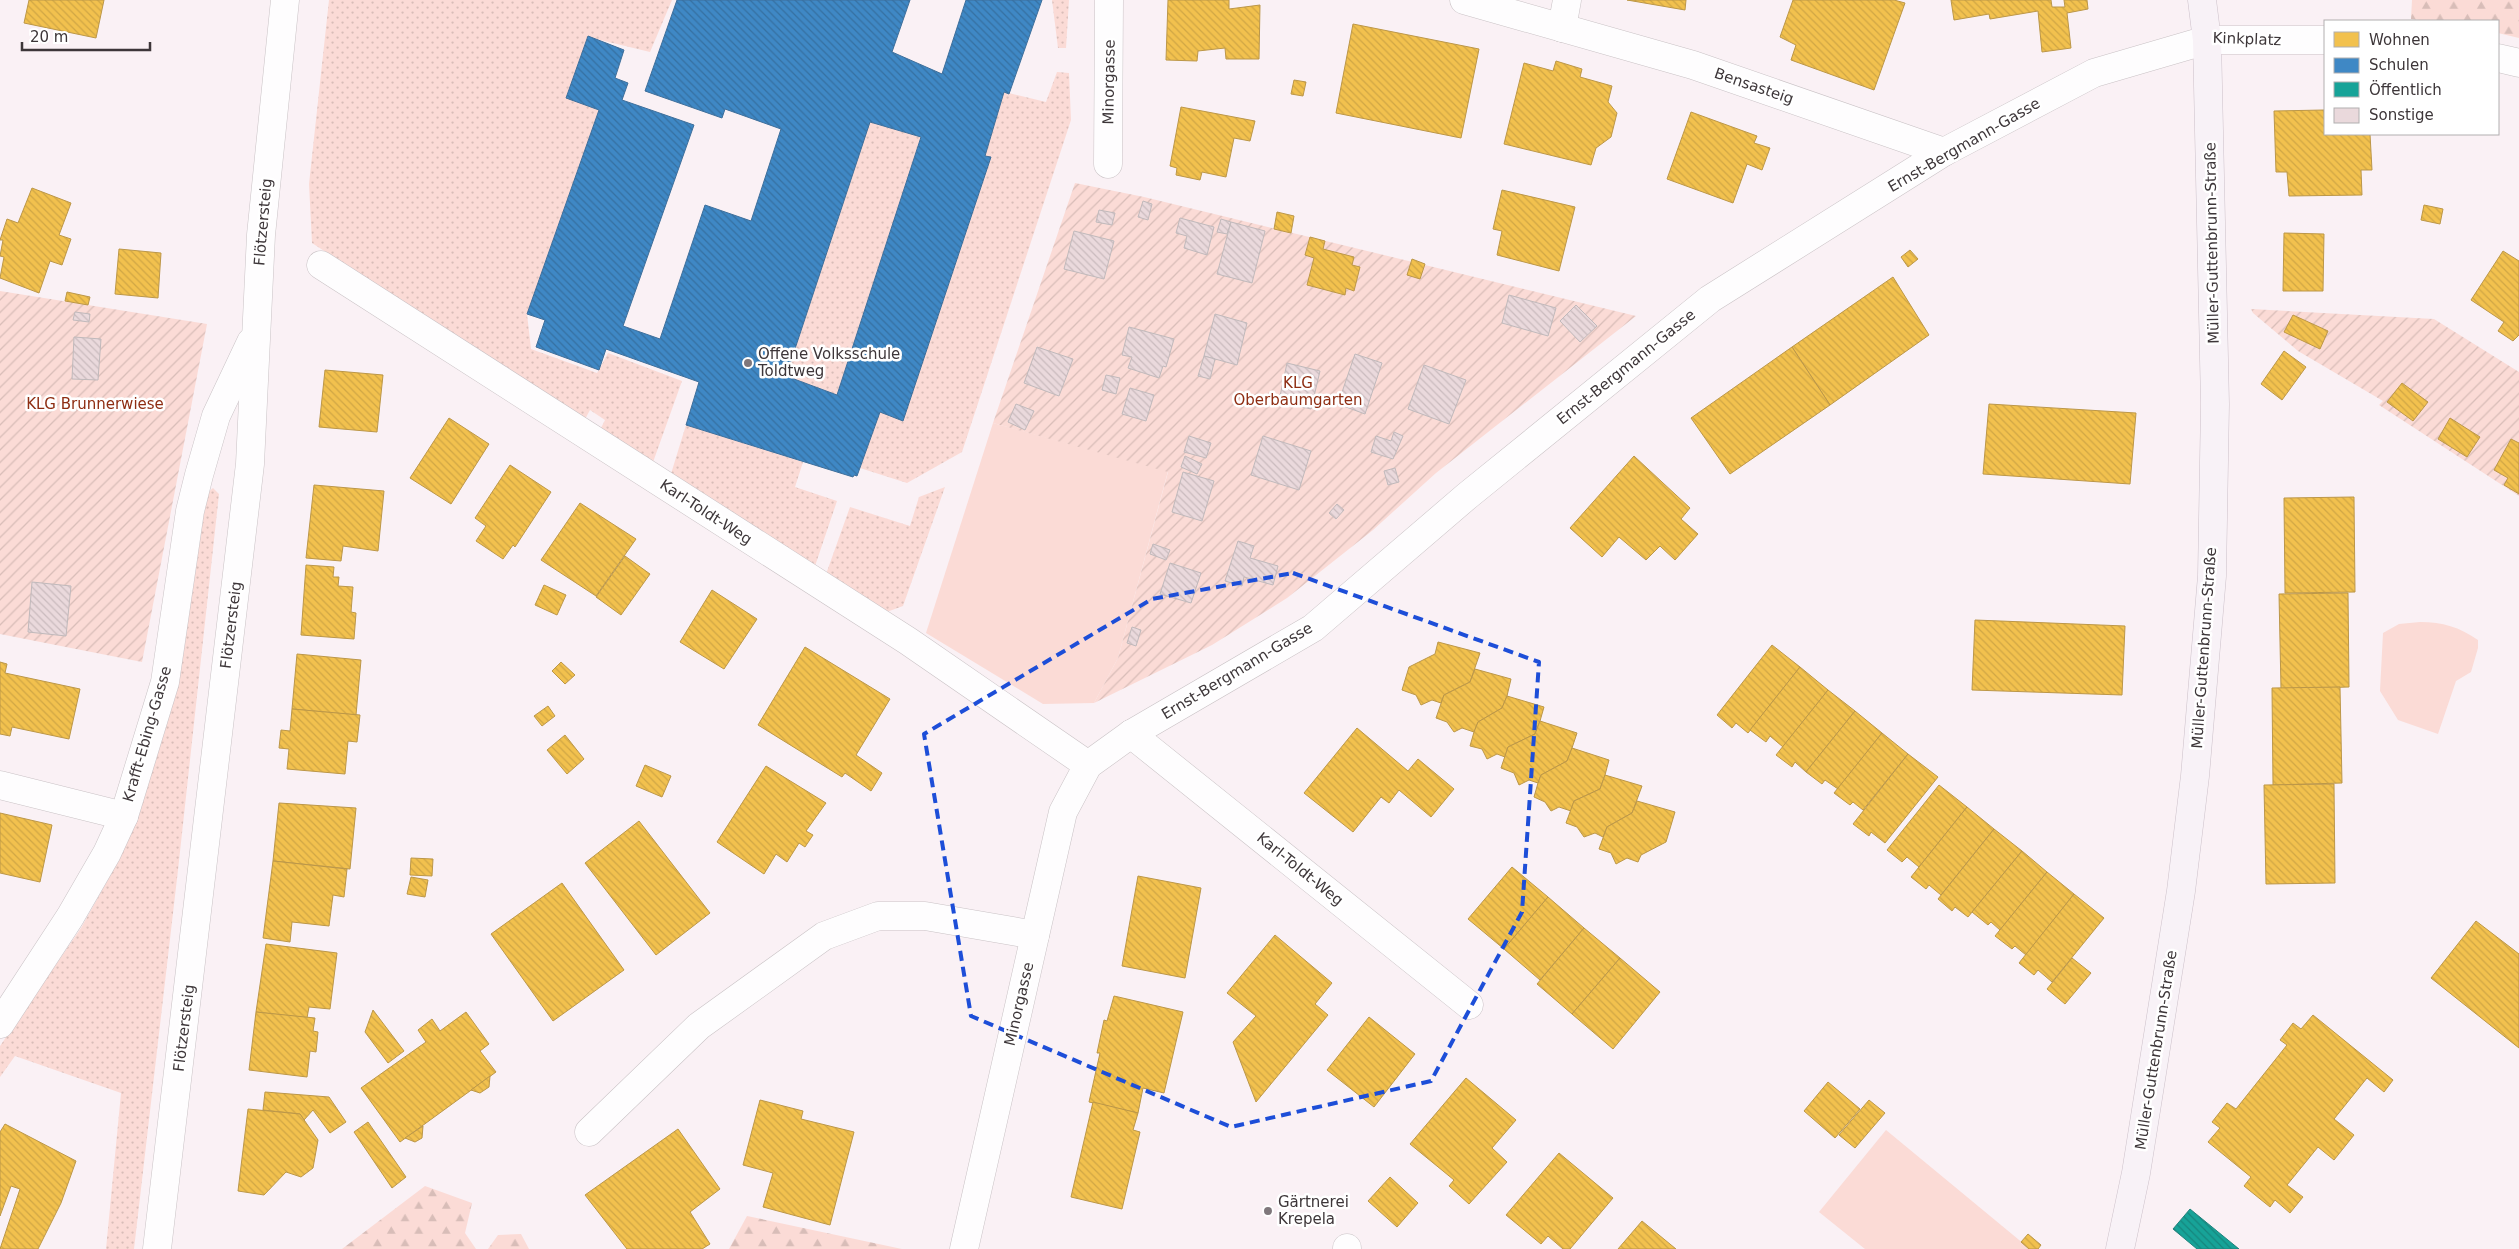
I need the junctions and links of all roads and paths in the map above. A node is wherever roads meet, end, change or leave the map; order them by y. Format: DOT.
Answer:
graph roads {
  1 [pos="285,0"];
  2 [pos="1109,0"];
  3 [pos="1464,0"];
  4 [pos="1568,0"];
  5 [pos="2202,0"];
  6 [pos="1562,28"];
  7 [pos="2207,40"];
  8 [pos="2324,40"];
  9 [pos="2499,58"];
  10 [pos="2519,63"];
  11 [pos="1944,152"];
  12 [pos="1108,164"];
  13 [pos="321,265"];
  14 [pos="255,334"];
  15 [pos="1131,734"];
  16 [pos="1088,765"];
  17 [pos="0,785"];
  18 [pos="124,816"];
  19 [pos="1034,934"];
  20 [pos="1469,1005"];
  21 [pos="0,1024"];
  22 [pos="589,1132"];
  23 [pos="157,1249"];
  24 [pos="964,1249"];
  25 [pos="2120,1249"];
  1 -- 14 [label="street, Flötzersteig"];
  2 -- 12 [label="street, Minorgasse"];
  3 -- 6 [label="street, Bensasteig"];
  4 -- 6 [label="street"];
  5 -- 7 [label="main road, Kinkplatz"];
  6 -- 11 [label="street, Bensasteig"];
  7 -- 8 [label="street, Kinkplatz"];
  7 -- 11 [label="street, Ernst-Bergmann-Gasse"];
  7 -- 25 [label="main road, Müller-Guttenbrunn-Straße"];
  9 -- 10 [label="street"];
  11 -- 15 [label="street, Ernst-Bergmann-Gasse"];
  13 -- 16 [label="street, Karl-Toldt-Weg"];
  14 -- 18 [label="street, Krafft-Ebing-Gasse"];
  14 -- 23 [label="street, Flötzersteig"];
  15 -- 16 [label="street, Ernst-Bergmann-Gasse"];
  15 -- 20 [label="street, Karl-Toldt-Weg"];
  16 -- 19 [label="street, Minorgasse"];
  17 -- 18 [label="street"];
  18 -- 21 [label="street, Krafft-Ebing-Gasse"];
  19 -- 22 [label="street"];
  19 -- 24 [label="street, Minorgasse"];
}
